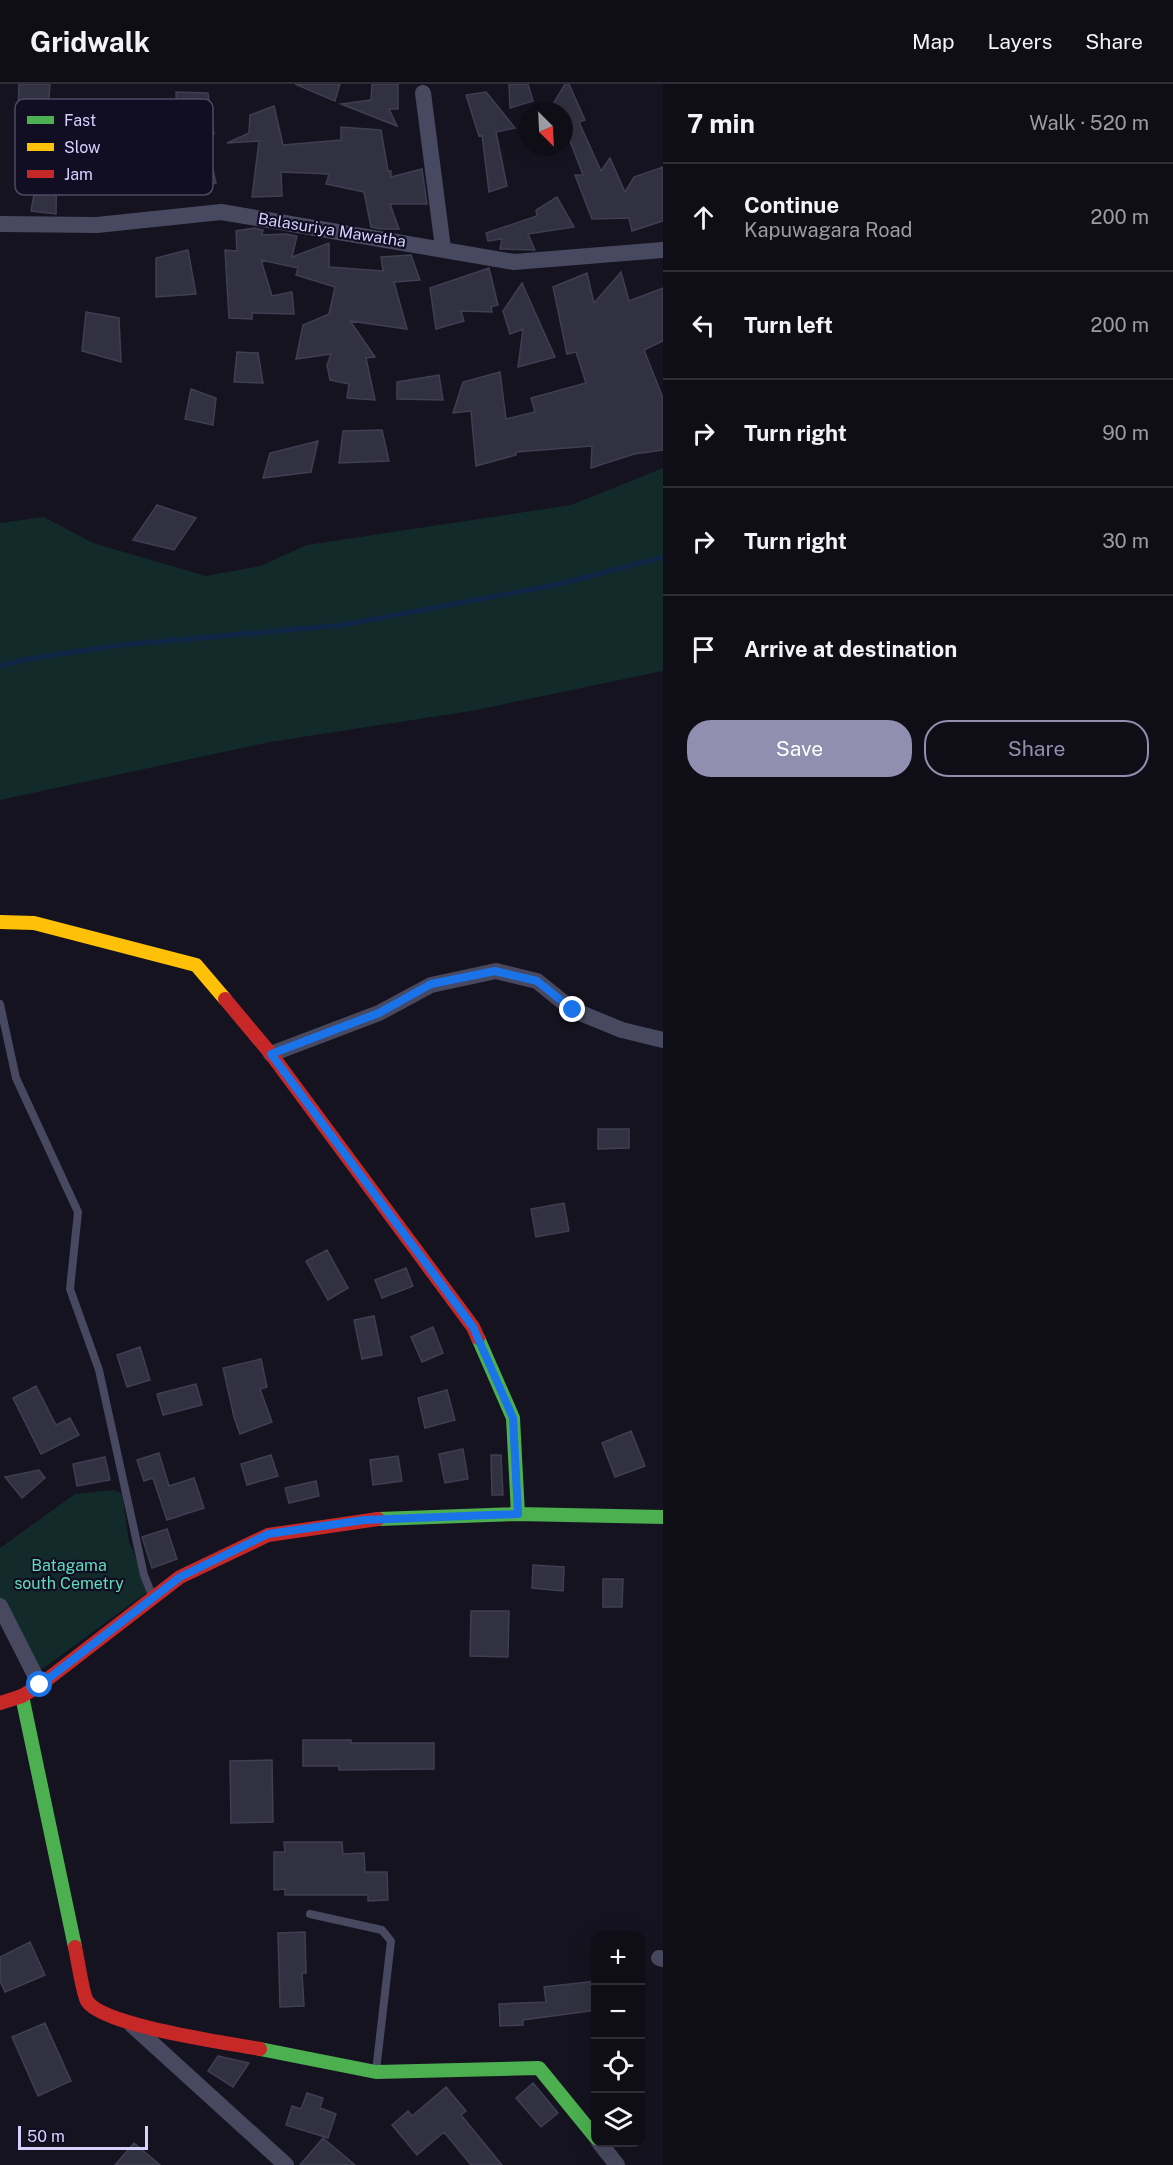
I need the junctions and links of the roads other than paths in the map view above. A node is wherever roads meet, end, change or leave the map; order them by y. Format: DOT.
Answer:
graph roads {
  1 [pos="423,93"];
  2 [pos="0,224"];
  3 [pos="443,248"];
  4 [pos="663,250"];
  5 [pos="0,922"];
  6 [pos="0,1004"];
  7 [pos="663,1040"];
  8 [pos="271,1054"];
  9 [pos="518,1514"];
  10 [pos="663,1517"];
  11 [pos="153,1598"];
  12 [pos="0,1606"];
  13 [pos="40,1685"];
  14 [pos="22,1696"];
  15 [pos="0,1703"];
  16 [pos="310,1914"];
  17 [pos="132,2024"];
  18 [pos="376,2072"];
  19 [pos="591,2132"];
  20 [pos="603,2147"];
  21 [pos="286,2165"];
  22 [pos="617,2165"];
  1 -- 3 [label="street"];
  2 -- 3 [label="street, Balasuriya Mawatha"];
  3 -- 4 [label="street, Balasuriya Mawatha"];
  5 -- 8 [label="street"];
  6 -- 11 [label="lane"];
  7 -- 8 [label="street"];
  8 -- 9 [label="street"];
  9 -- 10 [label="street"];
  9 -- 11 [label="street"];
  11 -- 13 [label="street"];
  12 -- 13 [label="street"];
  13 -- 14 [label="street"];
  14 -- 15 [label="street"];
  14 -- 17 [label="street"];
  16 -- 18 [label="lane"];
  17 -- 18 [label="street"];
  17 -- 21 [label="street"];
  18 -- 19 [label="street"];
  20 -- 22 [label="street"];
}
